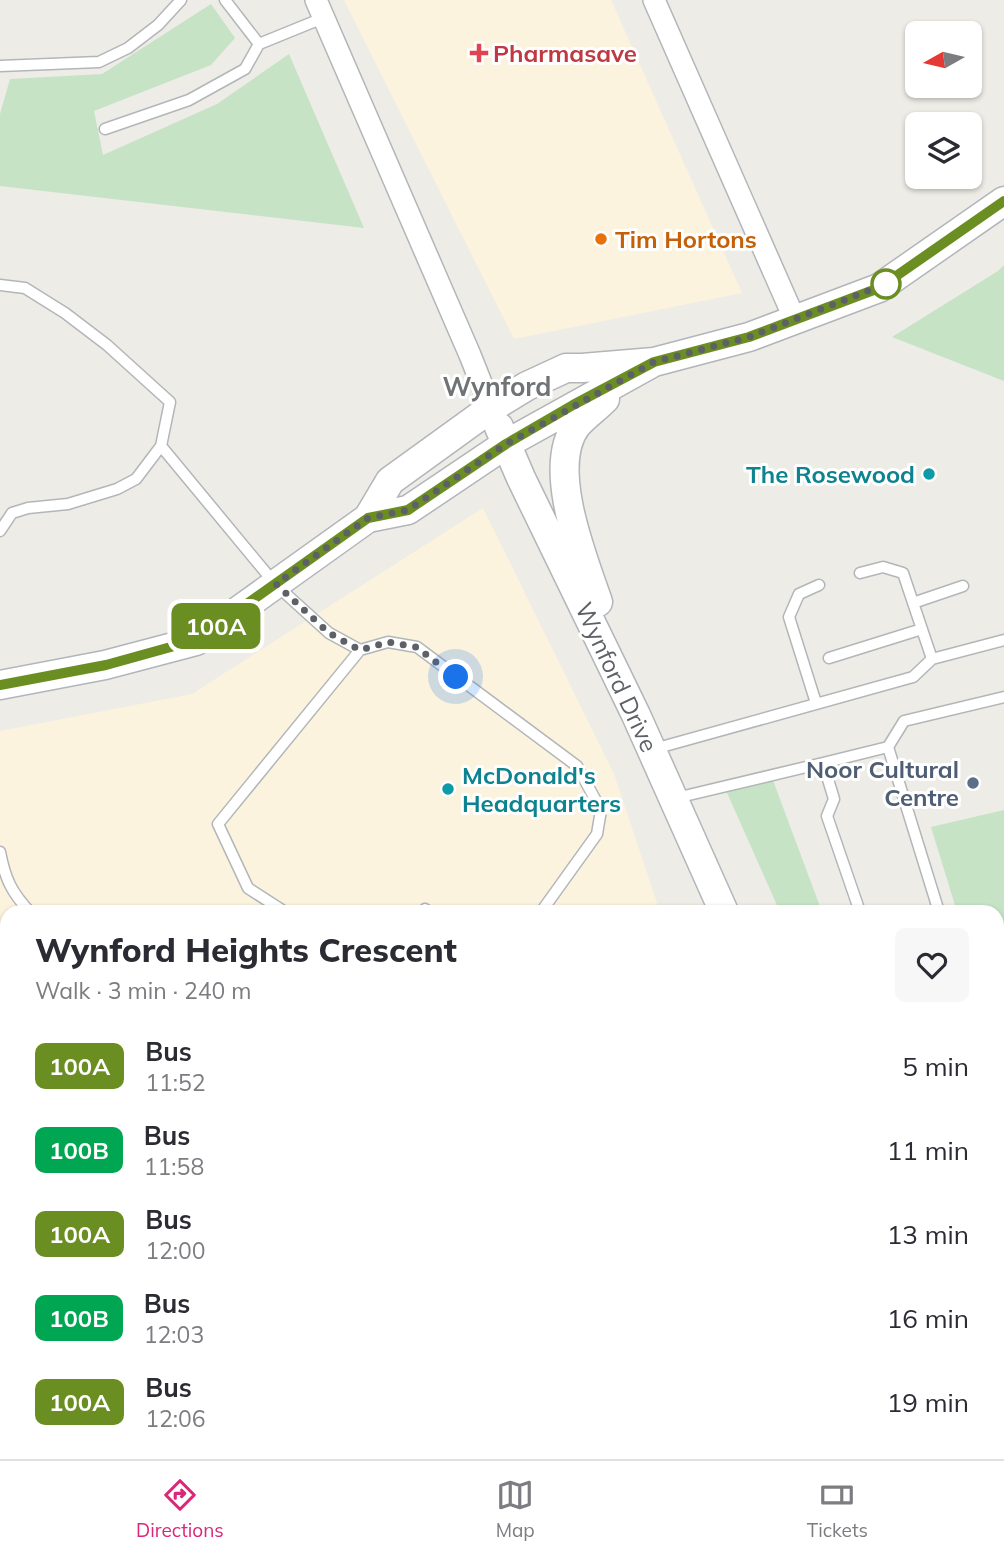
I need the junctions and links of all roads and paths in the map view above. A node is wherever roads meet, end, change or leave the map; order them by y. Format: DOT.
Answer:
graph roads {
  1 [pos="181,0"];
  2 [pos="225,0"];
  3 [pos="654,0"];
  4 [pos="319,9"];
  5 [pos="259,44"];
  6 [pos="0,66"];
  7 [pos="105,129"];
  8 [pos="1004,201"];
  9 [pos="0,285"];
  10 [pos="795,320"];
  11 [pos="654,362"];
  12 [pos="491,408"];
  13 [pos="506,444"];
  14 [pos="161,446"];
  15 [pos="368,518"];
  16 [pos="0,531"];
  17 [pos="860,573"];
  18 [pos="276,584"];
  19 [pos="819,585"];
  20 [pos="963,586"];
  21 [pos="913,603"];
  22 [pos="922,629"];
  23 [pos="1004,640"];
  24 [pos="360,650"];
  25 [pos="829,658"];
  26 [pos="932,659"];
  27 [pos="0,685"];
  28 [pos="1004,697"];
  29 [pos="816,703"];
  30 [pos="636,715"];
  31 [pos="888,747"];
  32 [pos="651,750"];
  33 [pos="823,763"];
  34 [pos="678,807"];
  35 [pos="0,852"];
  36 [pos="23,905"];
  37 [pos="274,905"];
  38 [pos="546,905"];
  39 [pos="707,905"];
  40 [pos="721,905"];
  41 [pos="858,905"];
  42 [pos="937,905"];
  1 -- 6 [label="lane"];
  2 -- 5 [label="lane"];
  3 -- 10 [label="street"];
  4 -- 5 [label="lane"];
  4 -- 12 [label="street"];
  5 -- 7 [label="lane"];
  8 -- 10 [label="street"];
  9 -- 14 [label="lane"];
  10 -- 11 [label="street"];
  11 -- 12 [label="street"];
  11 -- 13 [label="street"];
  11 -- 30 [label="street"];
  12 -- 13 [label="street, Wynford Drive"];
  12 -- 15 [label="street"];
  13 -- 15 [label="street"];
  13 -- 30 [label="street, Wynford Drive"];
  14 -- 16 [label="lane"];
  14 -- 18 [label="lane"];
  15 -- 18 [label="street"];
  17 -- 21 [label="lane"];
  18 -- 24 [label="lane"];
  18 -- 27 [label="street"];
  19 -- 29 [label="lane"];
  20 -- 21 [label="lane"];
  21 -- 22 [label="lane"];
  22 -- 25 [label="lane"];
  22 -- 26 [label="lane"];
  23 -- 26 [label="lane"];
  24 -- 37 [label="lane"];
  24 -- 38 [label="lane"];
  26 -- 29 [label="lane"];
  28 -- 31 [label="lane"];
  29 -- 32 [label="lane"];
  30 -- 32 [label="street, Wynford Drive"];
  31 -- 33 [label="lane"];
  31 -- 42 [label="lane"];
  32 -- 34 [label="street, Wynford Drive"];
  33 -- 34 [label="lane"];
  33 -- 41 [label="lane"];
  34 -- 39 [label="street"];
  34 -- 40 [label="street, Wynford Drive"];
  35 -- 36 [label="lane"];
}
